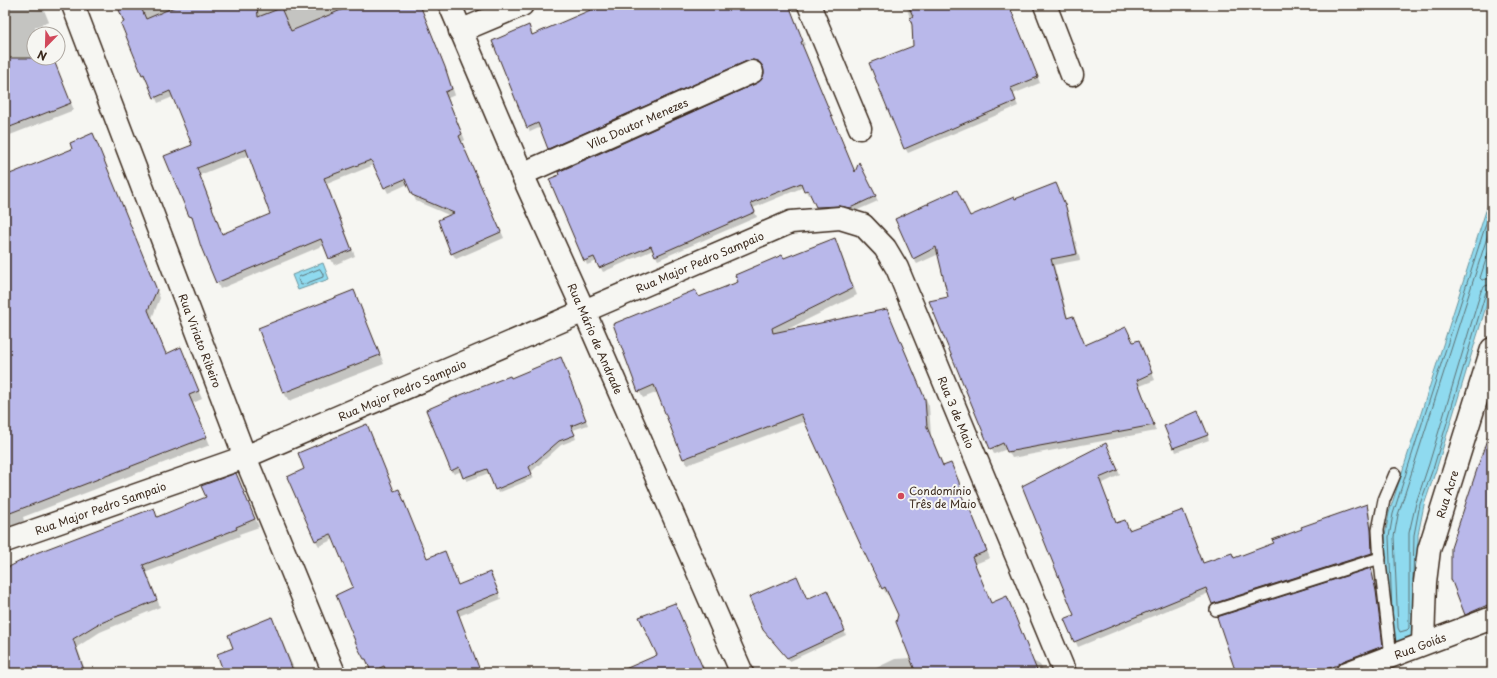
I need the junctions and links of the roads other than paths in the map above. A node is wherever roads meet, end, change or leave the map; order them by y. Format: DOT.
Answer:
graph roads {
  1 [pos="73,5"];
  2 [pos="450,5"];
  3 [pos="522,5"];
  4 [pos="809,5"];
  5 [pos="1045,5"];
  6 [pos="460,31"];
  7 [pos="752,72"];
  8 [pos="1072,75"];
  9 [pos="860,128"];
  10 [pos="522,174"];
  11 [pos="792,222"];
  12 [pos="584,311"];
  13 [pos="1492,349"];
  14 [pos="245,457"];
  15 [pos="1395,474"];
  16 [pos="5,541"];
  17 [pos="1380,558"];
  18 [pos="1216,610"];
  19 [pos="1492,618"];
  20 [pos="1423,643"];
  21 [pos="1391,656"];
  22 [pos="334,673"];
  23 [pos="742,673"];
  24 [pos="1066,673"];
  25 [pos="1347,673"];
  1 -- 14 [label="street, Rua Viriato Ribeiro"];
  2 -- 6 [label="street, Rua Mário de Andrade"];
  3 -- 6 [label="street"];
  4 -- 9 [label="street"];
  5 -- 8 [label="street"];
  6 -- 10 [label="street, Rua Mário de Andrade"];
  7 -- 10 [label="street, Vila Doutor Menezes"];
  10 -- 12 [label="street, Rua Mário de Andrade"];
  11 -- 12 [label="street, Rua Major Pedro Sampaio"];
  11 -- 24 [label="street, Rua 3 de Maio"];
  12 -- 14 [label="street, Rua Major Pedro Sampaio"];
  12 -- 23 [label="street, Rua Mário de Andrade"];
  13 -- 20 [label="street, Rua Acre"];
  14 -- 16 [label="street, Rua Major Pedro Sampaio"];
  14 -- 22 [label="street, Rua Viriato Ribeiro"];
  15 -- 17 [label="lane"];
  17 -- 18 [label="lane"];
  17 -- 21 [label="lane"];
  19 -- 20 [label="street, Rua Goiás"];
  20 -- 21 [label="street, Rua Goiás"];
  21 -- 25 [label="street, Rua Goiás"];
}
